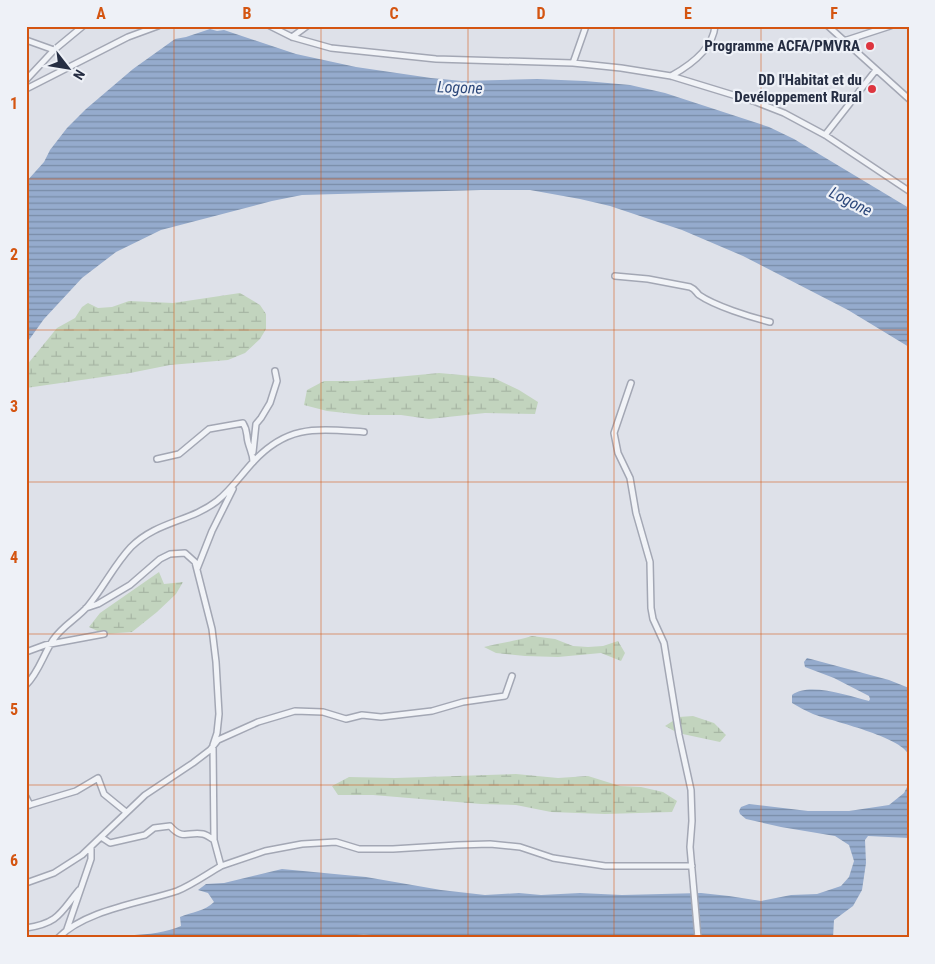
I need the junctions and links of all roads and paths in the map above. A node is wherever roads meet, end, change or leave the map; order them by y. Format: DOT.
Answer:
graph roads {
  1 [pos="83,26"];
  2 [pos="158,26"];
  3 [pos="270,26"];
  4 [pos="306,26"];
  5 [pos="586,26"];
  6 [pos="715,26"];
  7 [pos="828,26"];
  8 [pos="890,26"];
  9 [pos="292,37"];
  10 [pos="26,40"];
  11 [pos="844,41"];
  12 [pos="54,50"];
  13 [pos="574,63"];
  14 [pos="876,70"];
  15 [pos="671,76"];
  16 [pos="26,80"];
  17 [pos="26,89"];
  18 [pos="909,99"];
  19 [pos="825,135"];
  20 [pos="909,190"];
  21 [pos="615,276"];
  22 [pos="770,322"];
  23 [pos="275,371"];
  24 [pos="631,383"];
  25 [pos="364,432"];
  26 [pos="253,453"];
  27 [pos="157,459"];
  28 [pos="253,462"];
  29 [pos="235,484"];
  30 [pos="197,569"];
  31 [pos="86,608"];
  32 [pos="104,634"];
  33 [pos="51,644"];
  34 [pos="26,652"];
  35 [pos="512,676"];
  36 [pos="26,685"];
  37 [pos="213,745"];
  38 [pos="26,797"];
  39 [pos="28,806"];
  40 [pos="126,812"];
  41 [pos="101,837"];
  42 [pos="214,840"];
  43 [pos="91,846"];
  44 [pos="221,866"];
  45 [pos="692,866"];
  46 [pos="26,882"];
  47 [pos="81,888"];
  48 [pos="26,928"];
  49 [pos="67,928"];
  50 [pos="58,938"];
  51 [pos="698,938"];
  1 -- 12 [label="street"];
  2 -- 17 [label="street"];
  3 -- 9 [label="street"];
  4 -- 9 [label="street"];
  5 -- 13 [label="street"];
  6 -- 15 [label="street"];
  7 -- 11 [label="street"];
  8 -- 11 [label="street"];
  9 -- 13 [label="street"];
  10 -- 12 [label="street"];
  11 -- 14 [label="street"];
  12 -- 16 [label="street"];
  13 -- 15 [label="street"];
  14 -- 18 [label="street"];
  14 -- 19 [label="street"];
  15 -- 19 [label="street"];
  19 -- 20 [label="street"];
  21 -- 22 [label="street"];
  23 -- 26 [label="street"];
  24 -- 45 [label="street"];
  25 -- 28 [label="street"];
  26 -- 27 [label="street"];
  26 -- 28 [label="street"];
  28 -- 29 [label="street"];
  29 -- 30 [label="street"];
  29 -- 31 [label="street"];
  30 -- 31 [label="street"];
  30 -- 37 [label="street"];
  31 -- 33 [label="street"];
  32 -- 33 [label="street"];
  33 -- 34 [label="street"];
  33 -- 36 [label="street"];
  35 -- 37 [label="street"];
  37 -- 40 [label="street"];
  37 -- 42 [label="street"];
  38 -- 39 [label="street"];
  39 -- 40 [label="street"];
  40 -- 41 [label="street"];
  41 -- 42 [label="street"];
  41 -- 43 [label="street"];
  42 -- 44 [label="street"];
  43 -- 46 [label="street"];
  43 -- 47 [label="street"];
  44 -- 45 [label="street"];
  44 -- 49 [label="street"];
  45 -- 51 [label="street"];
  47 -- 48 [label="street"];
  47 -- 49 [label="street"];
  49 -- 50 [label="street"];
}
